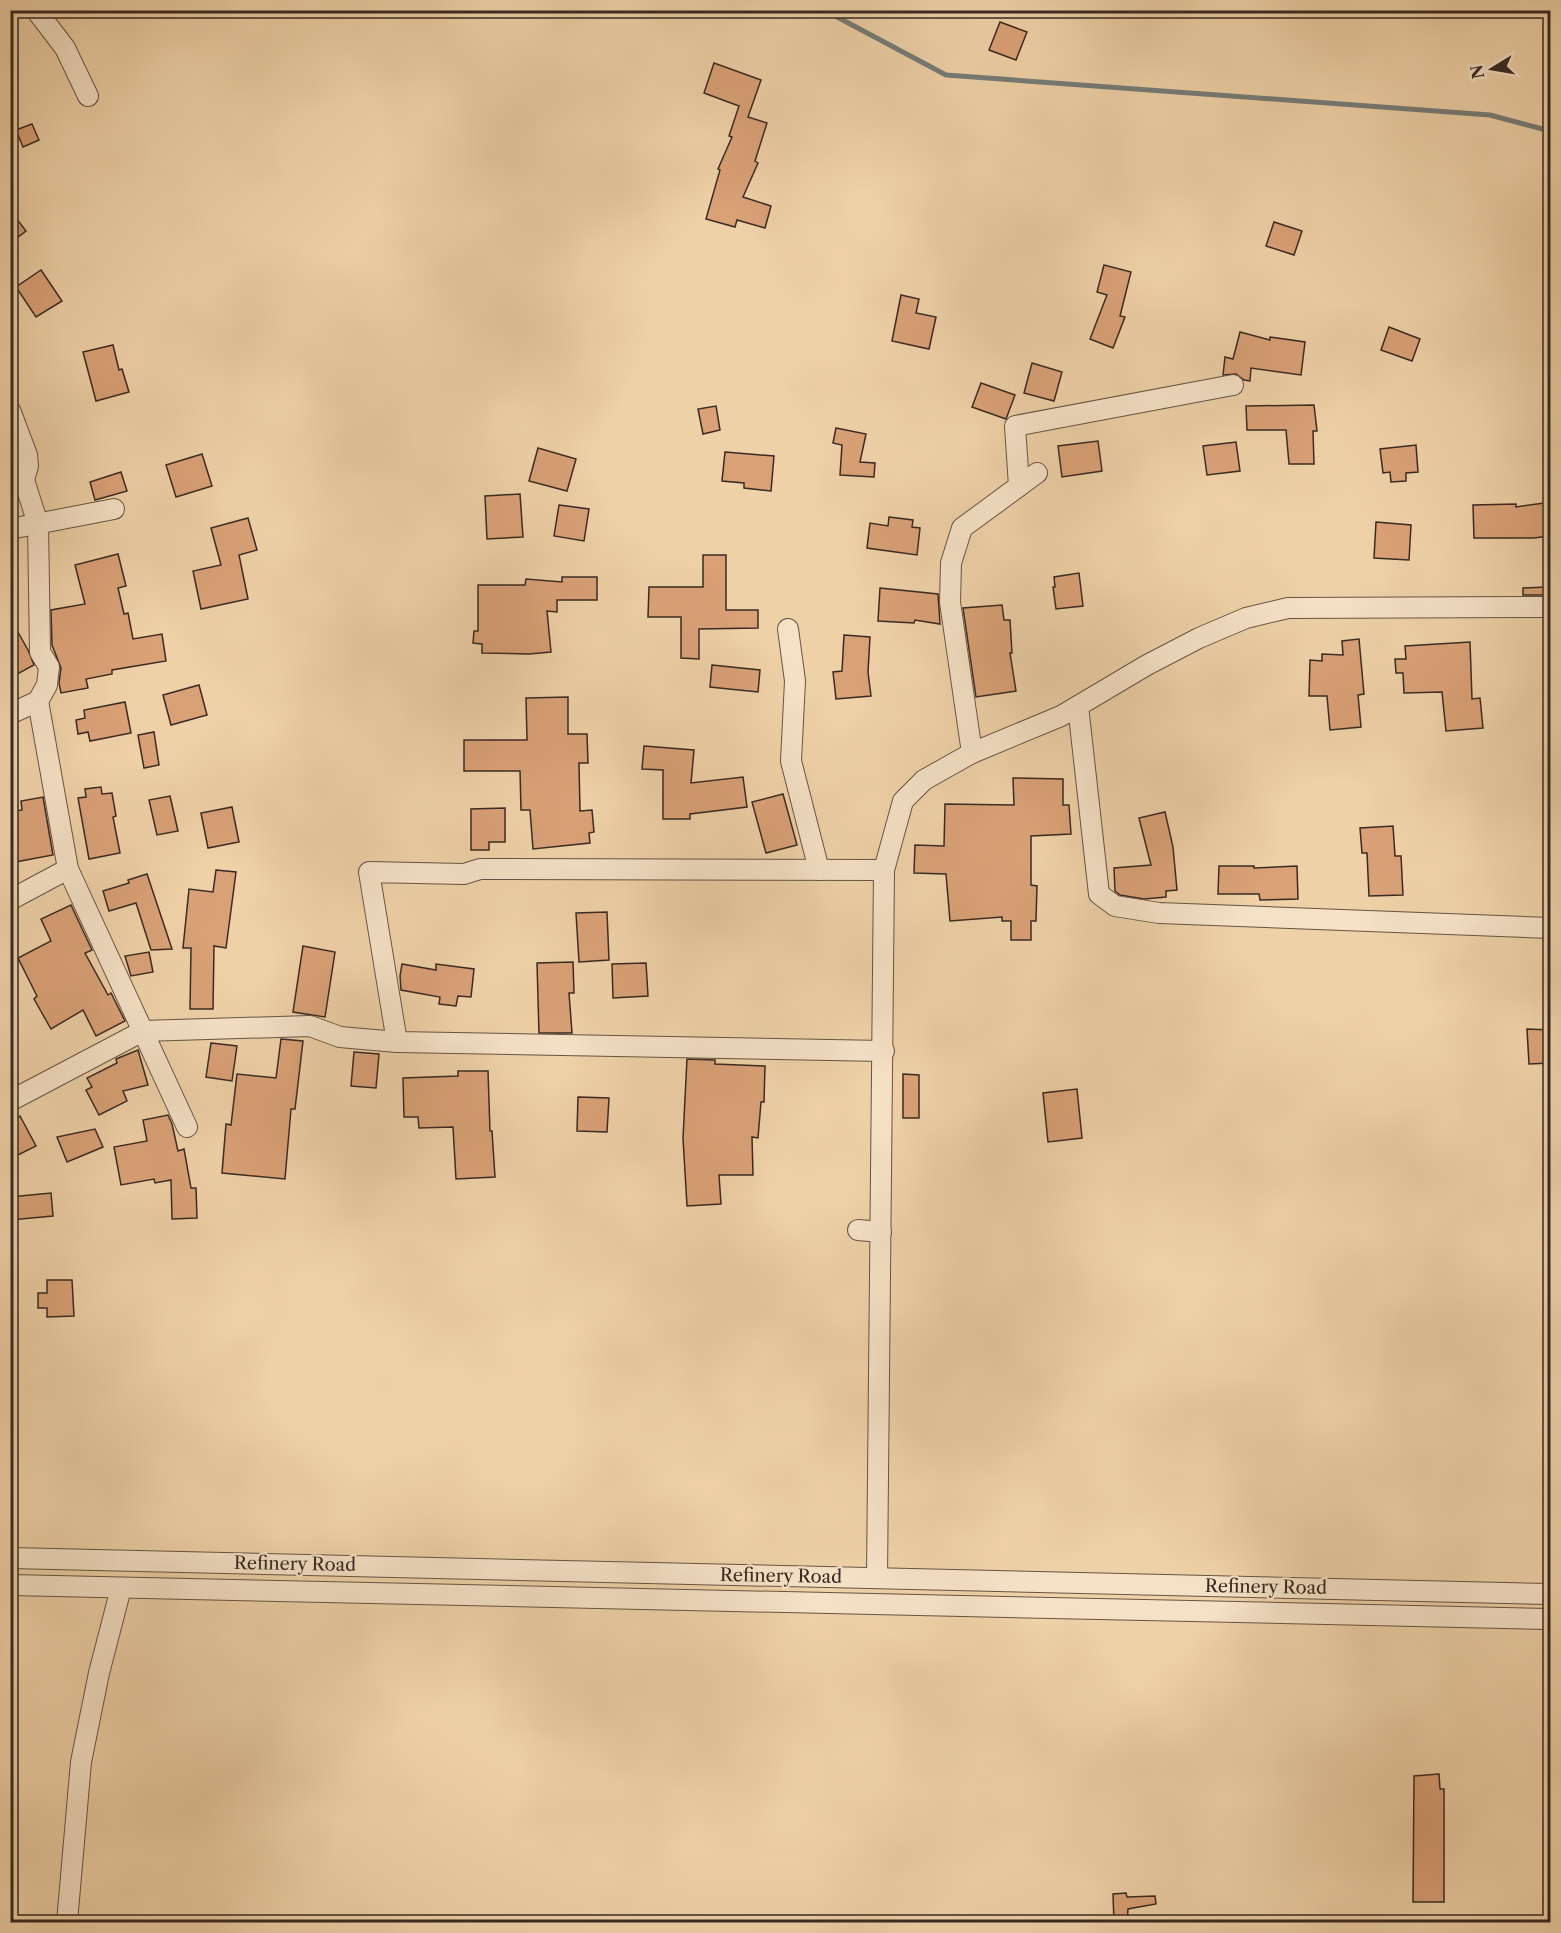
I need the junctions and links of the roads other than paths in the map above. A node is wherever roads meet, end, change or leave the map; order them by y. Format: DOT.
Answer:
graph roads {
  1 [pos="36,10"];
  2 [pos="88,96"];
  3 [pos="1233,385"];
  4 [pos="10,410"];
  5 [pos="1037,474"];
  6 [pos="1019,486"];
  7 [pos="114,509"];
  8 [pos="38,524"];
  9 [pos="10,529"];
  10 [pos="1551,607"];
  11 [pos="788,629"];
  12 [pos="38,700"];
  13 [pos="1078,706"];
  14 [pos="10,714"];
  15 [pos="972,753"];
  16 [pos="68,869"];
  17 [pos="819,870"];
  18 [pos="884,870"];
  19 [pos="10,900"];
  20 [pos="1551,928"];
  21 [pos="143,1031"];
  22 [pos="397,1042"];
  23 [pos="884,1051"];
  24 [pos="10,1101"];
  25 [pos="187,1127"];
  26 [pos="858,1230"];
  27 [pos="881,1232"];
  28 [pos="10,1558"];
  29 [pos="877,1578"];
  30 [pos="10,1585"];
  31 [pos="122,1588"];
  32 [pos="1551,1594"];
  33 [pos="1551,1619"];
  34 [pos="67,1923"];
  1 -- 2 [label="street"];
  3 -- 6 [label="street"];
  4 -- 8 [label="street"];
  5 -- 6 [label="street"];
  6 -- 15 [label="street"];
  7 -- 8 [label="street"];
  8 -- 9 [label="street"];
  8 -- 12 [label="street"];
  10 -- 13 [label="street"];
  11 -- 17 [label="street"];
  12 -- 14 [label="street"];
  12 -- 16 [label="street"];
  13 -- 15 [label="street"];
  13 -- 20 [label="street"];
  15 -- 18 [label="street"];
  16 -- 19 [label="street"];
  16 -- 21 [label="street"];
  17 -- 18 [label="street"];
  17 -- 22 [label="street"];
  18 -- 23 [label="street"];
  21 -- 22 [label="street"];
  21 -- 24 [label="street"];
  21 -- 25 [label="street"];
  22 -- 23 [label="street"];
  23 -- 27 [label="street"];
  26 -- 27 [label="street"];
  27 -- 29 [label="street"];
  28 -- 29 [label="street, Refinery Road"];
  29 -- 32 [label="street, Refinery Road"];
  30 -- 31 [label="street, Refinery Road"];
  31 -- 33 [label="street, Refinery Road"];
  31 -- 34 [label="street"];
}
